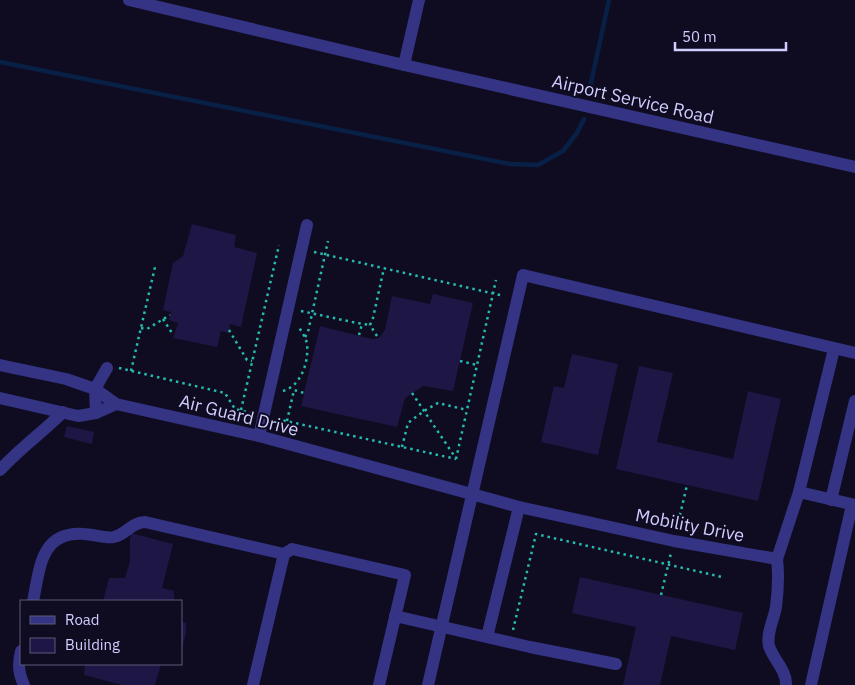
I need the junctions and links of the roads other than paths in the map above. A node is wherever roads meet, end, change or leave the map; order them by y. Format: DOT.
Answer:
graph roads {
  1 [pos="129,0"];
  2 [pos="419,0"];
  3 [pos="404,65"];
  4 [pos="855,167"];
  5 [pos="307,225"];
  6 [pos="834,349"];
  7 [pos="855,354"];
  8 [pos="0,364"];
  9 [pos="112,368"];
  10 [pos="95,389"];
  11 [pos="0,398"];
  12 [pos="855,402"];
  13 [pos="116,404"];
  14 [pos="63,412"];
  15 [pos="96,413"];
  16 [pos="259,436"];
  17 [pos="0,470"];
  18 [pos="799,492"];
  19 [pos="472,494"];
  20 [pos="831,500"];
  21 [pos="853,505"];
  22 [pos="519,506"];
  23 [pos="284,554"];
  24 [pos="777,559"];
  25 [pos="33,600"];
  26 [pos="395,616"];
  27 [pos="441,626"];
  28 [pos="487,637"];
  29 [pos="20,655"];
  30 [pos="616,664"];
  31 [pos="24,685"];
  32 [pos="253,685"];
  33 [pos="379,685"];
  34 [pos="428,685"];
  35 [pos="786,685"];
  36 [pos="811,685"];
  1 -- 3 [label="lane, Airport Service Road"];
  2 -- 3 [label="lane"];
  3 -- 4 [label="lane, Airport Service Road"];
  5 -- 16 [label="lane"];
  6 -- 7 [label="lane"];
  6 -- 18 [label="lane"];
  6 -- 19 [label="lane"];
  8 -- 10 [label="lane, Air Guard Drive"];
  9 -- 10 [label="lane"];
  10 -- 13 [label="lane, Air Guard Drive"];
  10 -- 15 [label="lane"];
  11 -- 14 [label="lane"];
  12 -- 20 [label="lane"];
  13 -- 15 [label="lane"];
  13 -- 16 [label="lane, Air Guard Drive"];
  14 -- 15 [label="lane"];
  14 -- 17 [label="lane"];
  16 -- 19 [label="lane, Air Guard Drive"];
  18 -- 20 [label="lane"];
  18 -- 24 [label="lane"];
  19 -- 22 [label="lane, Mobility Drive"];
  19 -- 27 [label="lane"];
  20 -- 21 [label="lane"];
  21 -- 36 [label="lane"];
  22 -- 24 [label="lane, Mobility Drive"];
  22 -- 28 [label="lane"];
  23 -- 25 [label="lane"];
  23 -- 26 [label="lane"];
  23 -- 32 [label="lane"];
  24 -- 35 [label="lane"];
  26 -- 27 [label="lane"];
  26 -- 33 [label="lane"];
  27 -- 28 [label="lane"];
  27 -- 34 [label="lane"];
  28 -- 30 [label="lane"];
  29 -- 31 [label="lane"];
}
